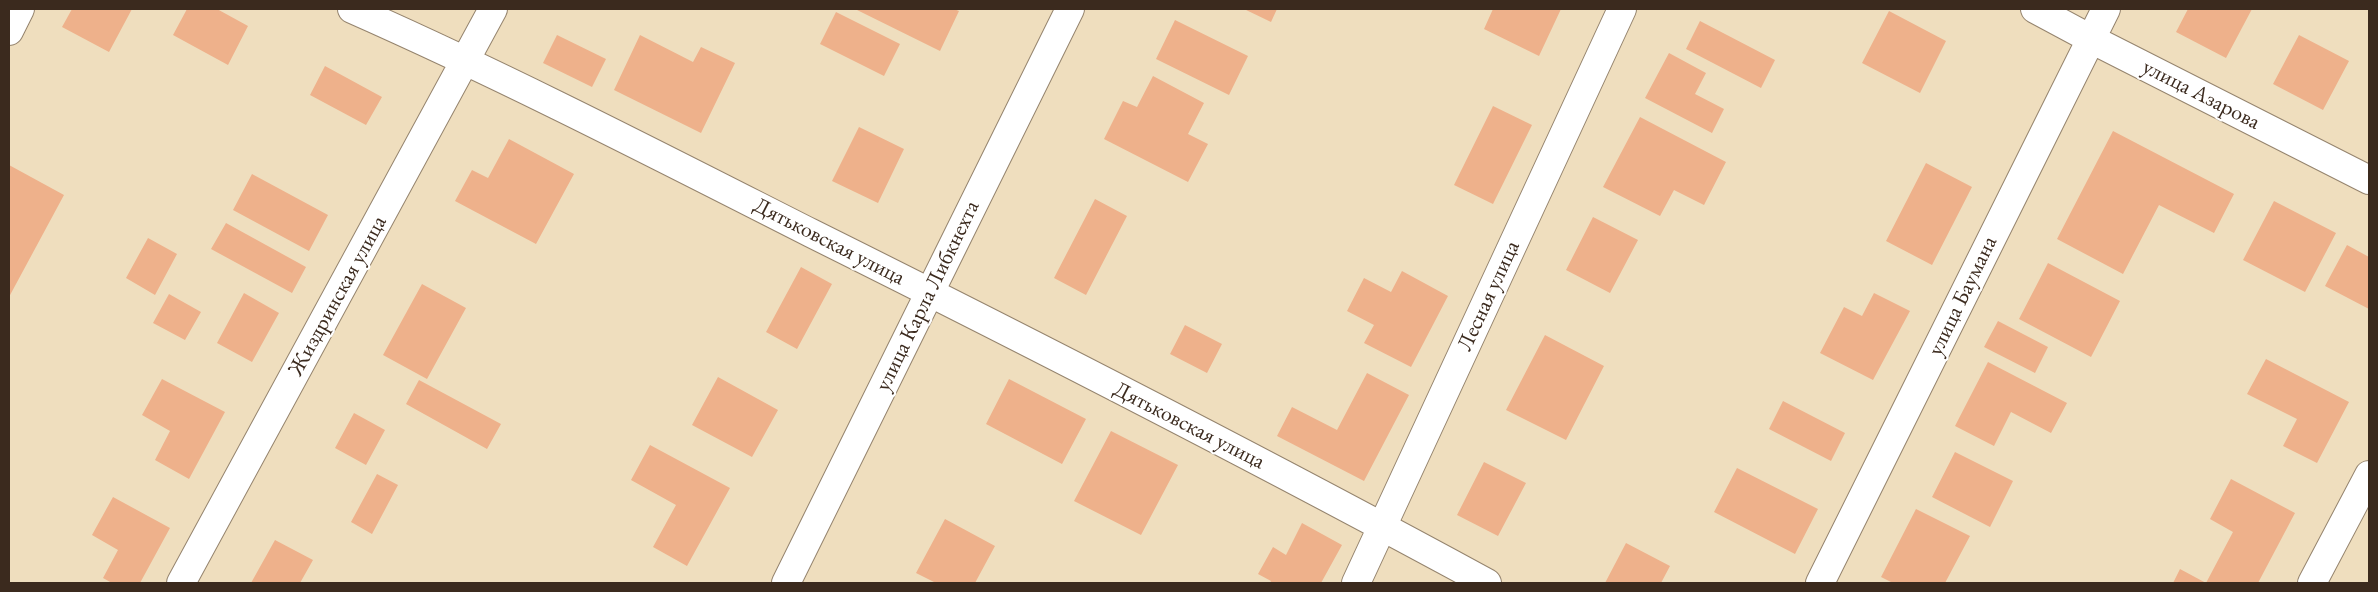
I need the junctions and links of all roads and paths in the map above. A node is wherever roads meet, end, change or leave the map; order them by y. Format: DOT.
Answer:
graph roads {
  1 [pos="20,9"];
  2 [pos="352,9"];
  3 [pos="493,9"];
  4 [pos="1070,9"];
  5 [pos="1622,9"];
  6 [pos="2035,9"];
  7 [pos="2106,9"];
  8 [pos="9,31"];
  9 [pos="2091,39"];
  10 [pos="467,60"];
  11 [pos="2369,180"];
  12 [pos="930,292"];
  13 [pos="2369,476"];
  14 [pos="1382,526"];
  15 [pos="181,583"];
  16 [pos="786,583"];
  17 [pos="1356,583"];
  18 [pos="1486,583"];
  19 [pos="1820,583"];
  20 [pos="2312,583"];
  1 -- 8 [label="street"];
  2 -- 10 [label="street, Дятьковская улица"];
  3 -- 10 [label="street, Жиздринская улица"];
  4 -- 12 [label="street, улица Карла Либкнехта"];
  5 -- 14 [label="street, Лесная улица"];
  6 -- 9 [label="street, улица Азарова"];
  7 -- 9 [label="street, улица Баумана"];
  9 -- 11 [label="street, улица Азарова"];
  9 -- 19 [label="street, улица Баумана"];
  10 -- 12 [label="street, Дятьковская улица"];
  10 -- 15 [label="street, Жиздринская улица"];
  12 -- 14 [label="street, Дятьковская улица"];
  12 -- 16 [label="street, улица Карла Либкнехта"];
  13 -- 20 [label="street"];
  14 -- 17 [label="street, Лесная улица"];
  14 -- 18 [label="street, Дятьковская улица"];
}
